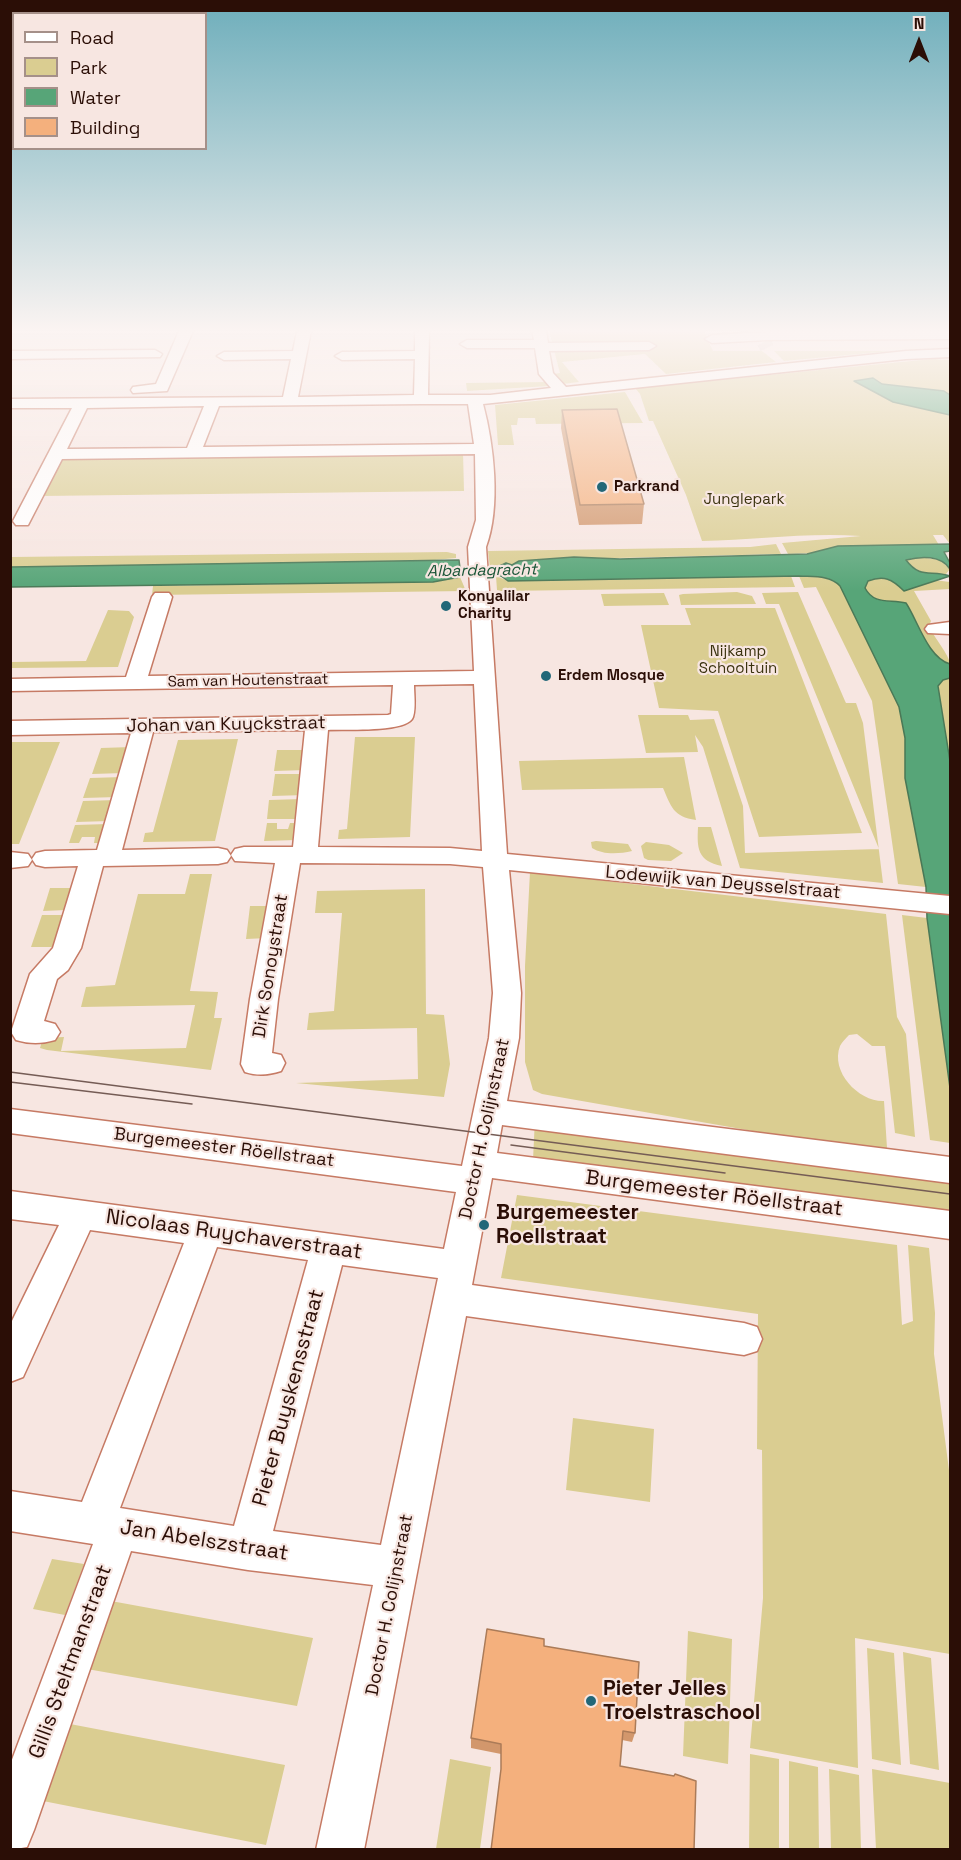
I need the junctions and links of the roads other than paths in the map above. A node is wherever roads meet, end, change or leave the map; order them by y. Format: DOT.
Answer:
graph roads {
  1 [pos="75,418"];
  2 [pos="207,418"];
  3 [pos="477,418"];
  4 [pos="481,449"];
  5 [pos="193,453"];
  6 [pos="57,454"];
  7 [pos="22,521"];
  8 [pos="162,597"];
  9 [pos="485,677"];
  10 [pos="404,678"];
  11 [pos="135,683"];
  12 [pos="10,685"];
  13 [pos="317,724"];
  14 [pos="144,726"];
  15 [pos="10,728"];
  16 [pos="244,855"];
  17 [pos="297,855"];
  18 [pos="218,856"];
  19 [pos="100,858"];
  20 [pos="45,859"];
  21 [pos="495,861"];
  22 [pos="951,905"];
  23 [pos="45,1032"];
  24 [pos="270,1063"];
  25 [pos="488,1111"];
  26 [pos="10,1121"];
  27 [pos="951,1170"];
  28 [pos="475,1172"];
  29 [pos="10,1205"];
  30 [pos="81,1214"];
  31 [pos="951,1225"];
  32 [pos="206,1231"];
  33 [pos="329,1247"];
  34 [pos="454,1282"];
  35 [pos="744,1338"];
  36 [pos="10,1365"];
  37 [pos="10,1511"];
  38 [pos="107,1526"];
  39 [pos="248,1549"];
  40 [pos="398,1569"];
  41 [pos="10,1830"];
  42 [pos="340,1850"];
  1 -- 6 [label="street"];
  2 -- 5 [label="street"];
  3 -- 4 [label="street, Doctor H. Colijnstraat"];
  4 -- 5 [label="street"];
  4 -- 9 [label="street, Doctor H. Colijnstraat"];
  5 -- 6 [label="street"];
  6 -- 7 [label="street"];
  8 -- 11 [label="street"];
  9 -- 10 [label="street, Sam van Houtenstraat"];
  9 -- 21 [label="street, Doctor H. Colijnstraat"];
  10 -- 11 [label="street, Sam van Houtenstraat"];
  10 -- 13 [label="street, Johan van Kuyckstraat"];
  11 -- 12 [label="street, Sam van Houtenstraat"];
  13 -- 14 [label="street, Johan van Kuyckstraat"];
  13 -- 17 [label="street"];
  14 -- 15 [label="street, Johan van Kuyckstraat"];
  14 -- 19 [label="street"];
  16 -- 17 [label="street"];
  17 -- 21 [label="street"];
  17 -- 24 [label="street, Dirk Sonoystraat"];
  18 -- 19 [label="street"];
  19 -- 20 [label="street"];
  19 -- 23 [label="street"];
  21 -- 22 [label="street, Lodewijk van Deysselstraat"];
  21 -- 25 [label="street, Doctor H. Colijnstraat"];
  25 -- 27 [label="street"];
  25 -- 28 [label="street, Doctor H. Colijnstraat"];
  26 -- 28 [label="street, Burgemeester Röellstraat"];
  28 -- 31 [label="street, Burgemeester Röellstraat"];
  28 -- 34 [label="street, Doctor H. Colijnstraat"];
  29 -- 30 [label="street, Nicolaas Ruychaverstraat"];
  30 -- 32 [label="street, Nicolaas Ruychaverstraat"];
  30 -- 36 [label="street"];
  32 -- 33 [label="street, Nicolaas Ruychaverstraat"];
  32 -- 38 [label="street, Gillis Steltmanstraat"];
  33 -- 34 [label="street, Nicolaas Ruychaverstraat"];
  33 -- 39 [label="street, Pieter Buyskensstraat"];
  34 -- 35 [label="street, Nicolaas Ruychaverstraat"];
  34 -- 40 [label="street, Doctor H. Colijnstraat"];
  37 -- 38 [label="street, Jan Abelszstraat"];
  38 -- 39 [label="street, Jan Abelszstraat"];
  38 -- 41 [label="street, Gillis Steltmanstraat"];
  39 -- 40 [label="street, Jan Abelszstraat"];
  40 -- 42 [label="street, Doctor H. Colijnstraat"];
}
